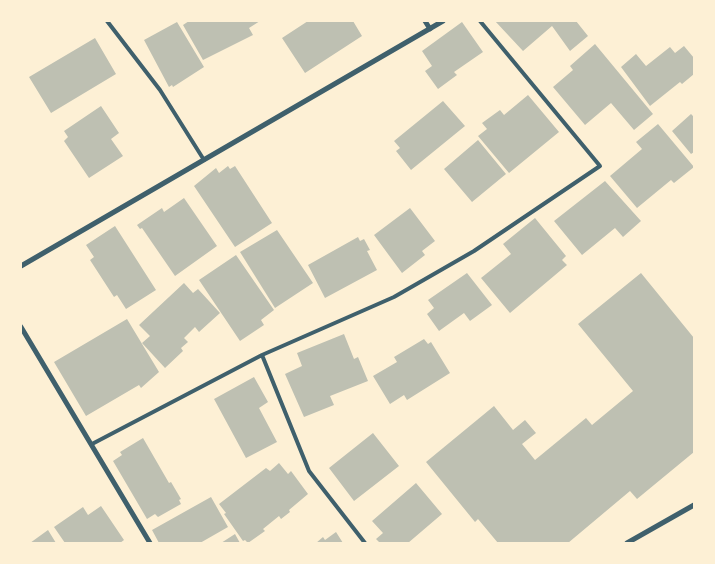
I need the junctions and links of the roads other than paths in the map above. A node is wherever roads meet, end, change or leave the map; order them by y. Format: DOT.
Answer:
graph roads {
  1 [pos="107,21"];
  2 [pos="425,21"];
  3 [pos="443,21"];
  4 [pos="480,21"];
  5 [pos="430,29"];
  6 [pos="204,160"];
  7 [pos="21,266"];
  8 [pos="21,327"];
  9 [pos="262,355"];
  10 [pos="92,444"];
  11 [pos="694,505"];
  12 [pos="150,543"];
  13 [pos="365,543"];
  14 [pos="627,543"];
  1 -- 6 [label="lane"];
  2 -- 5 [label="street"];
  3 -- 5 [label="street"];
  4 -- 9 [label="lane"];
  5 -- 6 [label="street"];
  6 -- 7 [label="street"];
  8 -- 10 [label="street"];
  9 -- 10 [label="lane"];
  9 -- 13 [label="lane"];
  10 -- 12 [label="street"];
  11 -- 14 [label="street"];
}
